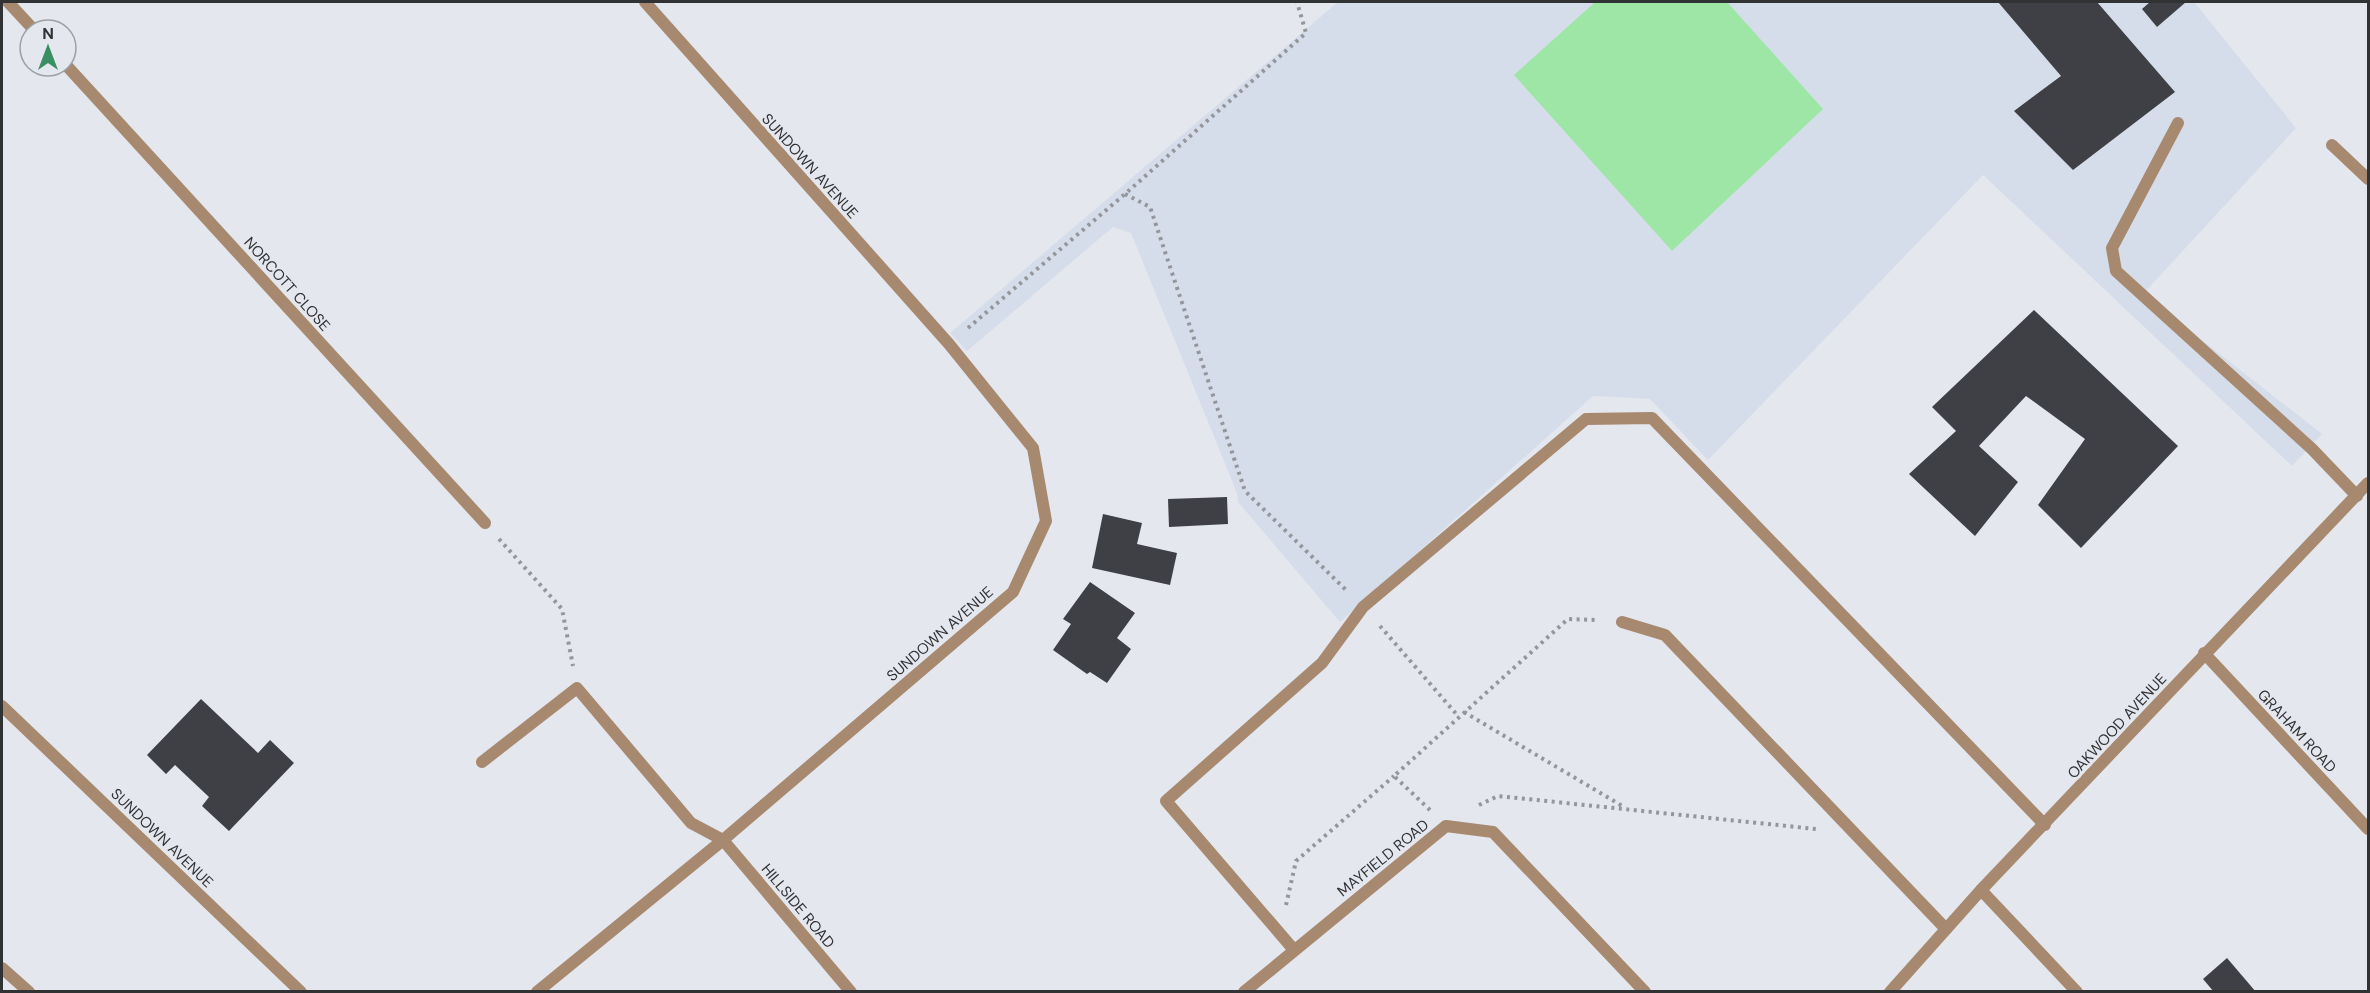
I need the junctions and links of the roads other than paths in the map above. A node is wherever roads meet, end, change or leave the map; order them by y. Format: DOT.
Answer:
graph roads {
  1 [pos="8,2"];
  2 [pos="645,2"];
  3 [pos="23,18"];
  4 [pos="78,78"];
  5 [pos="2178,123"];
  6 [pos="2332,145"];
  7 [pos="2368,179"];
  8 [pos="2368,483"];
  9 [pos="2357,496"];
  10 [pos="485,523"];
  11 [pos="1622,622"];
  12 [pos="2204,653"];
  13 [pos="2,706"];
  14 [pos="482,762"];
  15 [pos="2045,825"];
  16 [pos="2368,829"];
  17 [pos="723,840"];
  18 [pos="1981,890"];
  19 [pos="1946,929"];
  20 [pos="1294,950"];
  21 [pos="2,968"];
  22 [pos="28,992"];
  23 [pos="302,992"];
  24 [pos="537,992"];
  25 [pos="851,992"];
  26 [pos="1244,992"];
  27 [pos="1645,992"];
  28 [pos="1890,992"];
  29 [pos="2077,992"];
  1 -- 3 [label="street"];
  2 -- 17 [label="street, SUNDOWN AVENUE"];
  4 -- 10 [label="street, NORCOTT CLOSE"];
  5 -- 9 [label="street"];
  6 -- 7 [label="street"];
  8 -- 9 [label="street, OAKWOOD AVENUE"];
  9 -- 12 [label="street, OAKWOOD AVENUE"];
  11 -- 19 [label="street"];
  12 -- 15 [label="street, OAKWOOD AVENUE"];
  12 -- 16 [label="street, GRAHAM ROAD"];
  13 -- 23 [label="street, SUNDOWN AVENUE"];
  14 -- 17 [label="street"];
  15 -- 18 [label="street, OAKWOOD AVENUE"];
  15 -- 20 [label="street"];
  17 -- 24 [label="street, SUNDOWN AVENUE"];
  17 -- 25 [label="street, HILLSIDE ROAD"];
  18 -- 19 [label="street, OAKWOOD AVENUE"];
  18 -- 29 [label="street"];
  19 -- 28 [label="street, OAKWOOD AVENUE"];
  20 -- 26 [label="street, MAYFIELD ROAD"];
  20 -- 27 [label="street, MAYFIELD ROAD"];
  21 -- 22 [label="street"];
}
